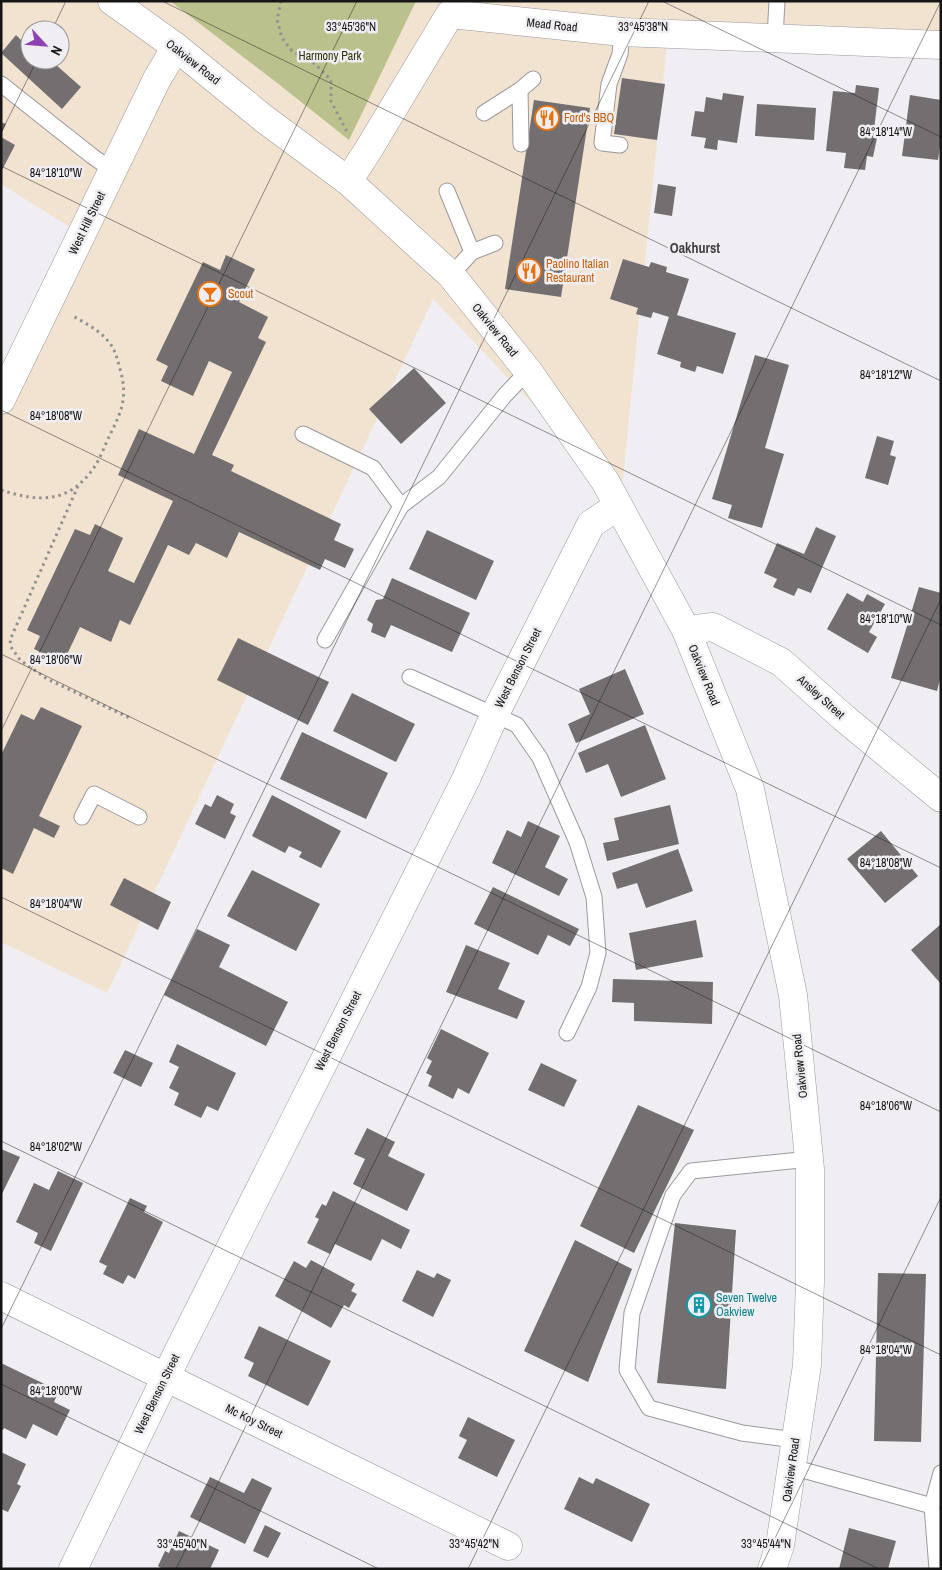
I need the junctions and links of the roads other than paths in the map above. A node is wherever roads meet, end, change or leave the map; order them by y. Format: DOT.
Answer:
graph roads {
  1 [pos="112,1"];
  2 [pos="777,1"];
  3 [pos="450,8"];
  4 [pos="622,32"];
  5 [pos="775,38"];
  6 [pos="941,45"];
  7 [pos="176,48"];
  8 [pos="533,79"];
  9 [pos="1,84"];
  10 [pos="520,90"];
  11 [pos="484,113"];
  12 [pos="522,144"];
  13 [pos="620,145"];
  14 [pos="112,170"];
  15 [pos="348,181"];
  16 [pos="447,192"];
  17 [pos="495,243"];
  18 [pos="472,252"];
  19 [pos="451,275"];
  20 [pos="528,370"];
  21 [pos="1,400"];
  22 [pos="303,434"];
  23 [pos="400,506"];
  24 [pos="618,506"];
  25 [pos="686,630"];
  26 [pos="325,640"];
  27 [pos="410,677"];
  28 [pos="495,714"];
  29 [pos="941,798"];
  30 [pos="82,816"];
  31 [pos="139,818"];
  32 [pos="567,1033"];
  33 [pos="810,1159"];
  34 [pos="1,1296"];
  35 [pos="165,1378"];
  36 [pos="796,1440"];
  37 [pos="792,1467"];
  38 [pos="941,1473"];
  39 [pos="932,1506"];
  40 [pos="508,1546"];
  41 [pos="73,1569"];
  42 [pos="772,1569"];
  43 [pos="937,1569"];
  1 -- 7 [label="street, Oakview Road"];
  2 -- 5 [label="lane"];
  3 -- 4 [label="street, Mead Road"];
  3 -- 15 [label="street, Mead Road"];
  4 -- 5 [label="street, Mead Road"];
  4 -- 13 [label="lane"];
  5 -- 6 [label="street, Mead Road"];
  7 -- 14 [label="street, West Hill Street"];
  7 -- 15 [label="street, Oakview Road"];
  8 -- 10 [label="lane"];
  9 -- 14 [label="lane"];
  10 -- 11 [label="lane"];
  10 -- 12 [label="lane"];
  14 -- 21 [label="street, West Hill Street"];
  15 -- 19 [label="street, Oakview Road"];
  16 -- 18 [label="lane"];
  17 -- 18 [label="lane"];
  18 -- 19 [label="lane"];
  19 -- 20 [label="street, Oakview Road"];
  20 -- 23 [label="lane"];
  20 -- 24 [label="street, Oakview Road"];
  22 -- 23 [label="lane"];
  23 -- 26 [label="lane"];
  24 -- 25 [label="street, Oakview Road"];
  24 -- 28 [label="street, West Benson Street"];
  25 -- 29 [label="street, Ansley Street"];
  25 -- 33 [label="street, Oakview Road"];
  27 -- 28 [label="lane"];
  28 -- 32 [label="lane"];
  28 -- 35 [label="street, West Benson Street"];
  30 -- 31 [label="lane"];
  33 -- 36 [label="street, Oakview Road"];
  33 -- 36 [label="lane"];
  34 -- 35 [label="street, Mc Koy Street"];
  35 -- 40 [label="street, Mc Koy Street"];
  35 -- 41 [label="street, West Benson Street"];
  36 -- 37 [label="street, Oakview Road"];
  37 -- 39 [label="lane"];
  37 -- 42 [label="street, Oakview Road"];
  38 -- 39 [label="lane"];
  39 -- 43 [label="lane"];
}
